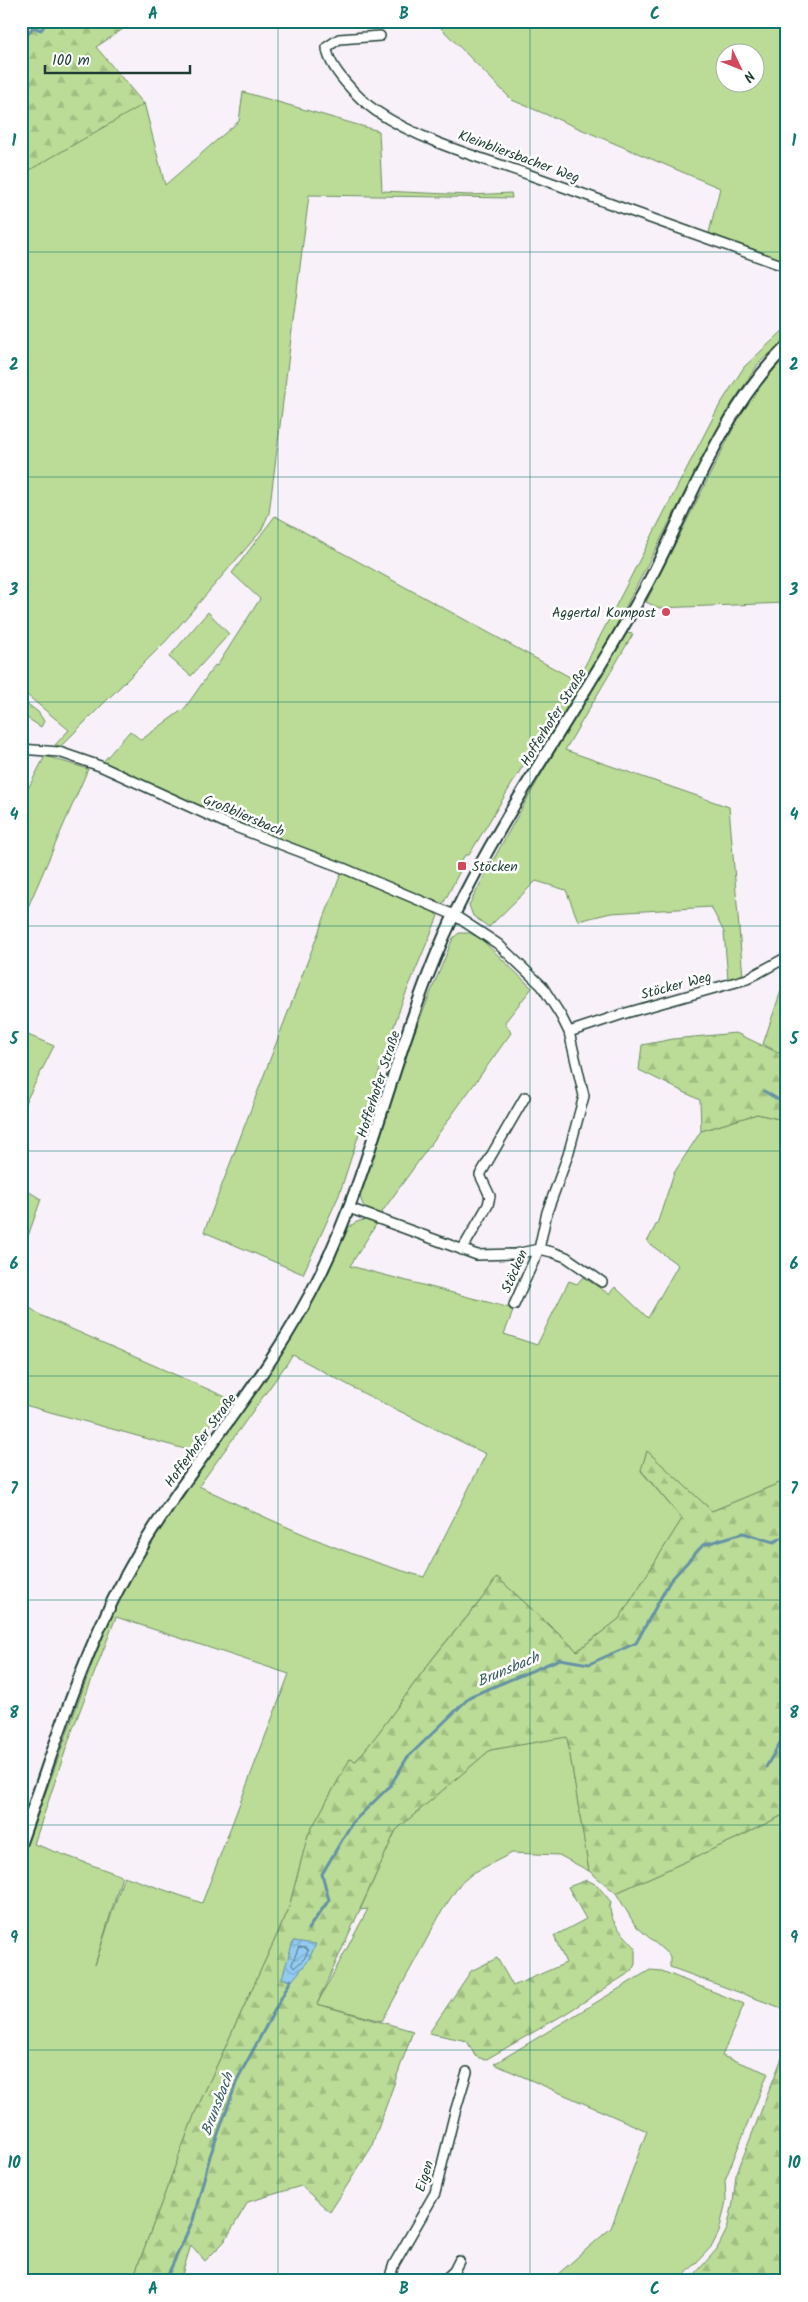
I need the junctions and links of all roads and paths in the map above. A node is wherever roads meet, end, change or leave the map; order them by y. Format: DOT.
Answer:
graph roads {
  1 [pos="380,36"];
  2 [pos="787,267"];
  3 [pos="787,346"];
  4 [pos="21,749"];
  5 [pos="454,915"];
  6 [pos="787,957"];
  7 [pos="568,1032"];
  8 [pos="525,1097"];
  9 [pos="349,1208"];
  10 [pos="539,1249"];
  11 [pos="462,1250"];
  12 [pos="602,1282"];
  13 [pos="514,1305"];
  14 [pos="21,1842"];
  15 [pos="467,2072"];
  16 [pos="459,2261"];
  17 [pos="392,2281"];
  18 [pos="443,2281"];
  1 -- 2 [label="street, Kleinbliersbacher Weg"];
  3 -- 5 [label="street, Hofferhofer Straße"];
  4 -- 5 [label="street, Großbliersbach"];
  5 -- 7 [label="street, Stöcken"];
  5 -- 9 [label="street, Hofferhofer Straße"];
  6 -- 7 [label="street, Stöcker Weg"];
  7 -- 10 [label="street, Stöcken"];
  8 -- 11 [label="street"];
  9 -- 11 [label="street, Stöcken"];
  9 -- 14 [label="street, Hofferhofer Straße"];
  10 -- 11 [label="street, Stöcken"];
  10 -- 12 [label="street, Stöcken"];
  10 -- 13 [label="street, Stöcken"];
  15 -- 17 [label="street, Eigen"];
  16 -- 18 [label="street"];
}
